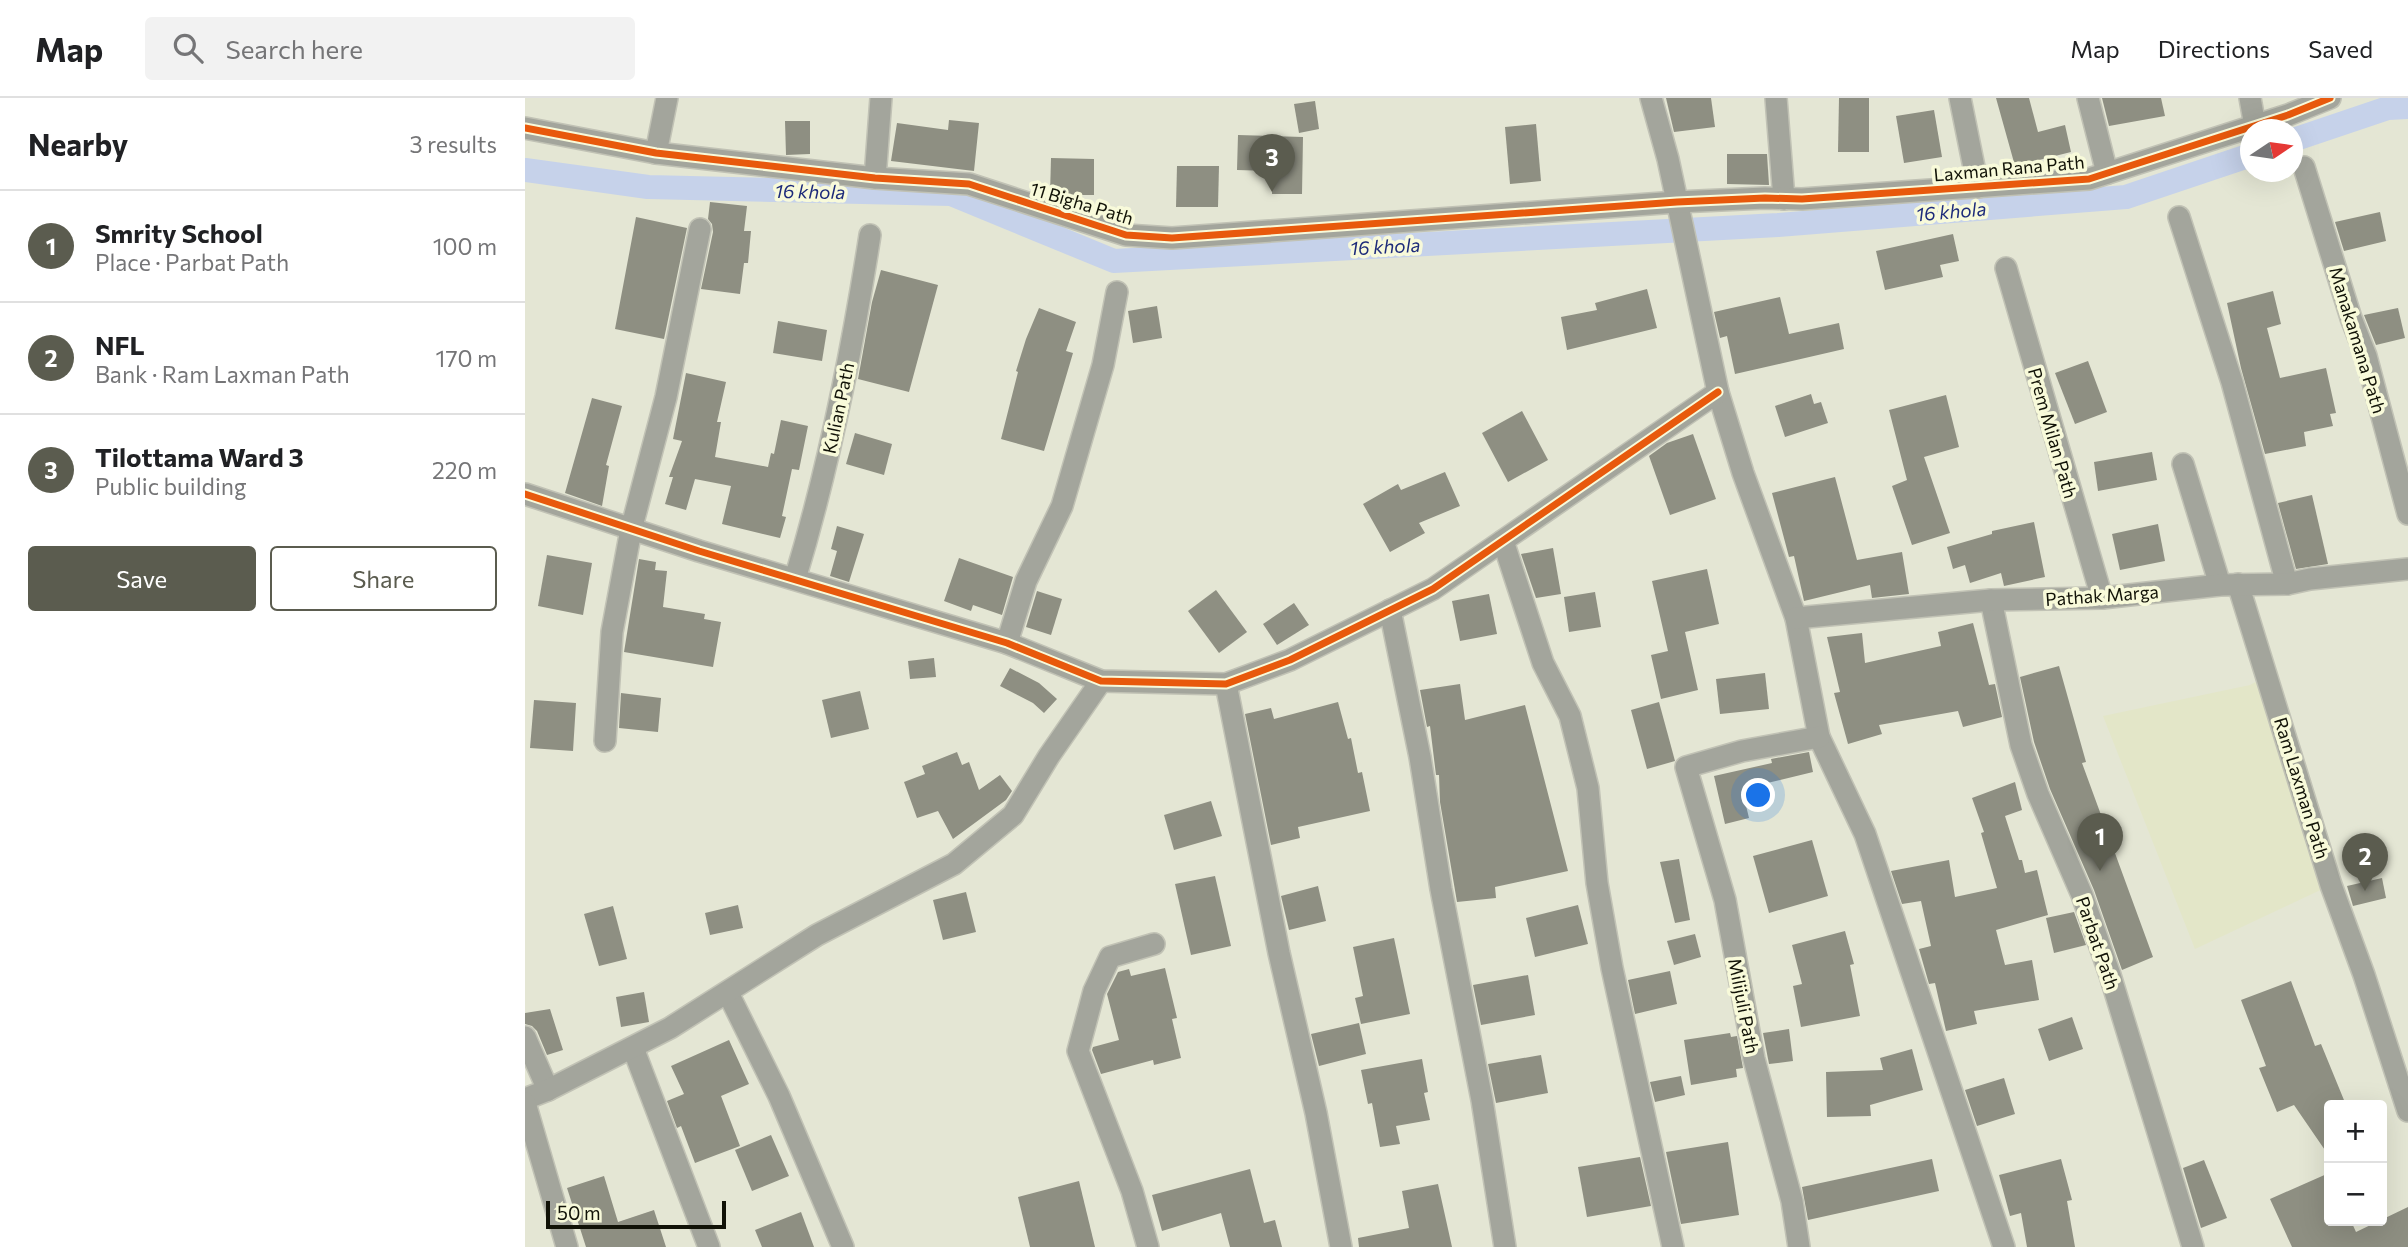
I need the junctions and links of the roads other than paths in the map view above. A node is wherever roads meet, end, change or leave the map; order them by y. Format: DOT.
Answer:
graph roads {
  1 [pos="667,98"];
  2 [pos="881,98"];
  3 [pos="1651,98"];
  4 [pos="1776,98"];
  5 [pos="1960,98"];
  6 [pos="2088,98"];
  7 [pos="2250,98"];
  8 [pos="2330,98"];
  9 [pos="2254,119"];
  10 [pos="2274,119"];
  11 [pos="525,128"];
  12 [pos="2240,131"];
  13 [pos="656,153"];
  14 [pos="2304,167"];
  15 [pos="2107,173"];
  16 [pos="874,178"];
  17 [pos="1977,187"];
  18 [pos="1784,199"];
  19 [pos="1679,209"];
  20 [pos="2179,217"];
  21 [pos="700,229"];
  22 [pos="870,235"];
  23 [pos="2005,268"];
  24 [pos="1117,292"];
  25 [pos="1719,391"];
  26 [pos="2183,464"];
  27 [pos="525,494"];
  28 [pos="2408,514"];
  29 [pos="631,530"];
  30 [pos="1503,541"];
  31 [pos="2408,569"];
  32 [pos="795,579"];
  33 [pos="2229,584"];
  34 [pos="2287,584"];
  35 [pos="2102,598"];
  36 [pos="1991,600"];
  37 [pos="1390,610"];
  38 [pos="1796,618"];
  39 [pos="1007,643"];
  40 [pos="1101,681"];
  41 [pos="1226,684"];
  42 [pos="1819,737"];
  43 [pos="605,741"];
  44 [pos="1154,944"];
  45 [pos="728,993"];
  46 [pos="525,1037"];
  47 [pos="633,1048"];
  48 [pos="548,1090"];
  49 [pos="525,1101"];
  50 [pos="2408,1111"];
  51 [pos="568,1247"];
  52 [pos="709,1247"];
  53 [pos="843,1247"];
  54 [pos="1148,1247"];
  55 [pos="1341,1247"];
  56 [pos="1505,1247"];
  57 [pos="1673,1247"];
  58 [pos="1799,1247"];
  59 [pos="2004,1247"];
  60 [pos="2193,1247"];
  1 -- 13 [label="street"];
  2 -- 16 [label="street"];
  3 -- 19 [label="street"];
  4 -- 18 [label="street"];
  5 -- 17 [label="street"];
  6 -- 15 [label="street"];
  7 -- 9 [label="street"];
  8 -- 10 [label="street, Laxman Rana Path"];
  11 -- 13 [label="street, 11 Bigha Path"];
  12 -- 15 [label="street, Laxman Rana Path"];
  13 -- 16 [label="street, 11 Bigha Path"];
  14 -- 28 [label="street, Manakamana Path"];
  15 -- 17 [label="street, Laxman Rana Path"];
  16 -- 19 [label="street, 11 Bigha Path"];
  17 -- 18 [label="street, Laxman Rana Path"];
  18 -- 19 [label="street, Laxman Rana Path"];
  19 -- 25 [label="street"];
  20 -- 34 [label="street"];
  21 -- 29 [label="street"];
  22 -- 32 [label="street, Kulian Path"];
  23 -- 35 [label="street, Prem Milan Path"];
  24 -- 39 [label="street"];
  25 -- 30 [label="street"];
  25 -- 38 [label="street"];
  26 -- 33 [label="street, Ram Laxman Path"];
  27 -- 29 [label="street"];
  29 -- 32 [label="street"];
  29 -- 43 [label="street"];
  30 -- 37 [label="street"];
  30 -- 57 [label="street"];
  31 -- 34 [label="street, Pathak Marga"];
  32 -- 39 [label="street"];
  33 -- 34 [label="street, Pathak Marga"];
  33 -- 35 [label="street, Pathak Marga"];
  33 -- 50 [label="street, Ram Laxman Path"];
  35 -- 36 [label="street, Pathak Marga"];
  36 -- 38 [label="street, Pathak Marga"];
  36 -- 60 [label="street, Parbat Path"];
  37 -- 41 [label="street"];
  37 -- 56 [label="street"];
  38 -- 42 [label="street"];
  39 -- 40 [label="street"];
  40 -- 41 [label="street"];
  40 -- 45 [label="street"];
  41 -- 55 [label="street"];
  42 -- 58 [label="street, Milijuli Path"];
  42 -- 59 [label="street"];
  44 -- 54 [label="street"];
  45 -- 47 [label="street"];
  45 -- 53 [label="street"];
  46 -- 48 [label="street"];
  47 -- 48 [label="street"];
  47 -- 52 [label="street"];
  48 -- 49 [label="street"];
  49 -- 51 [label="street"];
}
